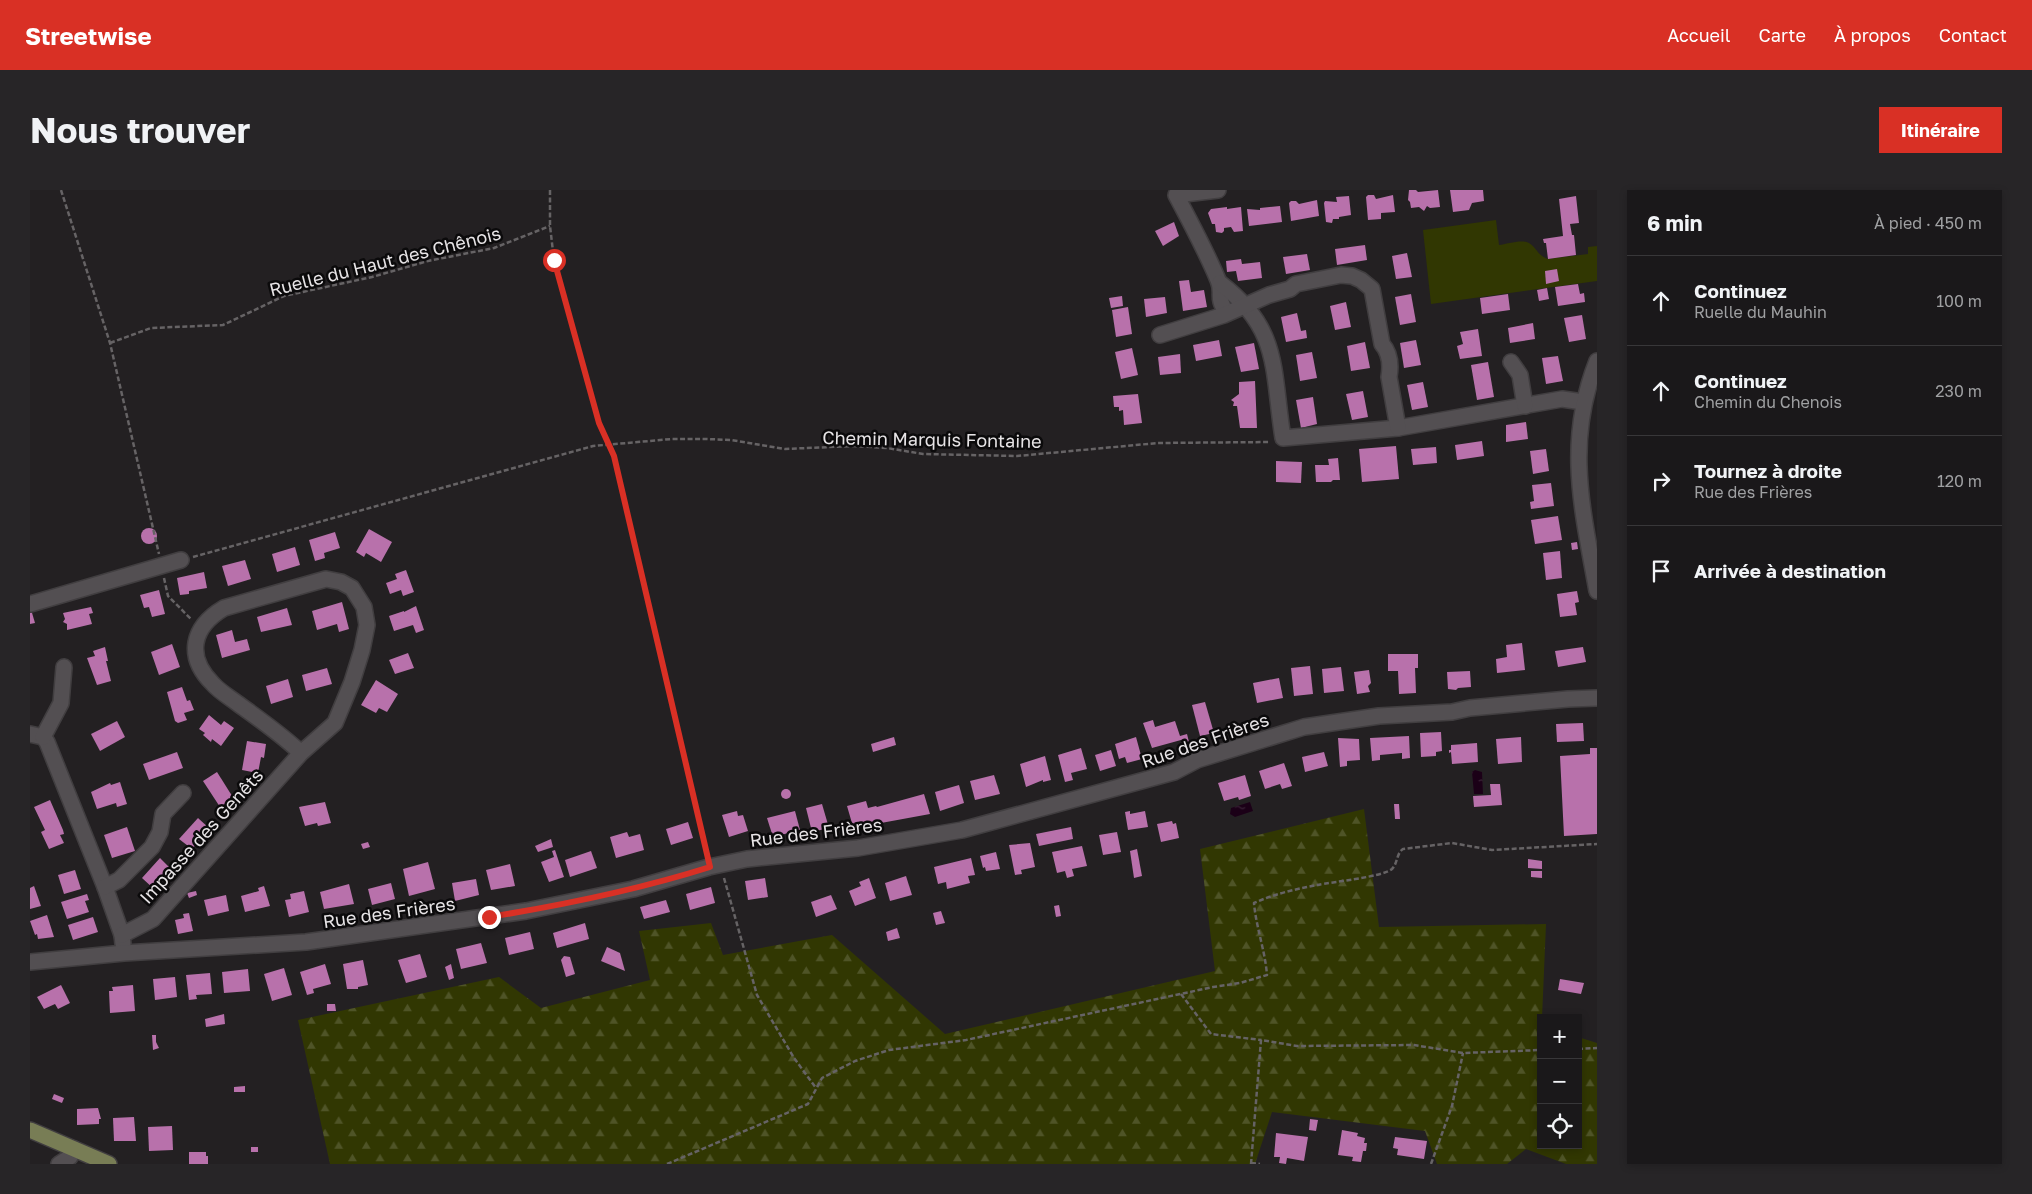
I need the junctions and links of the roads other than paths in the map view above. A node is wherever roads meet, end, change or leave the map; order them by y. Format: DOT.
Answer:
graph roads {
  1 [pos="1218,190"];
  2 [pos="1220,283"];
  3 [pos="1244,306"];
  4 [pos="1227,313"];
  5 [pos="1160,335"];
  6 [pos="1511,362"];
  7 [pos="1597,362"];
  8 [pos="1583,402"];
  9 [pos="1526,406"];
  10 [pos="1398,428"];
  11 [pos="181,560"];
  12 [pos="1597,590"];
  13 [pos="30,604"];
  14 [pos="64,667"];
  15 [pos="1597,698"];
  16 [pos="36,735"];
  17 [pos="301,752"];
  18 [pos="183,792"];
  19 [pos="105,887"];
  20 [pos="122,935"];
  21 [pos="124,953"];
  22 [pos="30,962"];
  23 [pos="30,1130"];
  24 [pos="74,1149"];
  25 [pos="58,1164"];
  26 [pos="109,1164"];
  1 -- 2 [label="street"];
  2 -- 3 [label="street"];
  2 -- 4 [label="street"];
  3 -- 4 [label="street"];
  3 -- 10 [label="street"];
  3 -- 10 [label="street"];
  4 -- 5 [label="street"];
  6 -- 9 [label="street"];
  7 -- 8 [label="street"];
  8 -- 9 [label="street"];
  8 -- 12 [label="street"];
  9 -- 10 [label="street"];
  11 -- 13 [label="street"];
  14 -- 16 [label="street"];
  15 -- 21 [label="street, Rue des Frières"];
  16 -- 19 [label="street"];
  17 -- 17 [label="street, Impasse des Genêts"];
  17 -- 20 [label="street, Impasse des Genêts"];
  18 -- 19 [label="street"];
  19 -- 20 [label="street"];
  20 -- 21 [label="street"];
  21 -- 22 [label="street, Rue des Frières"];
  23 -- 24 [label="main road"];
  24 -- 25 [label="street"];
  24 -- 26 [label="main road"];
}
